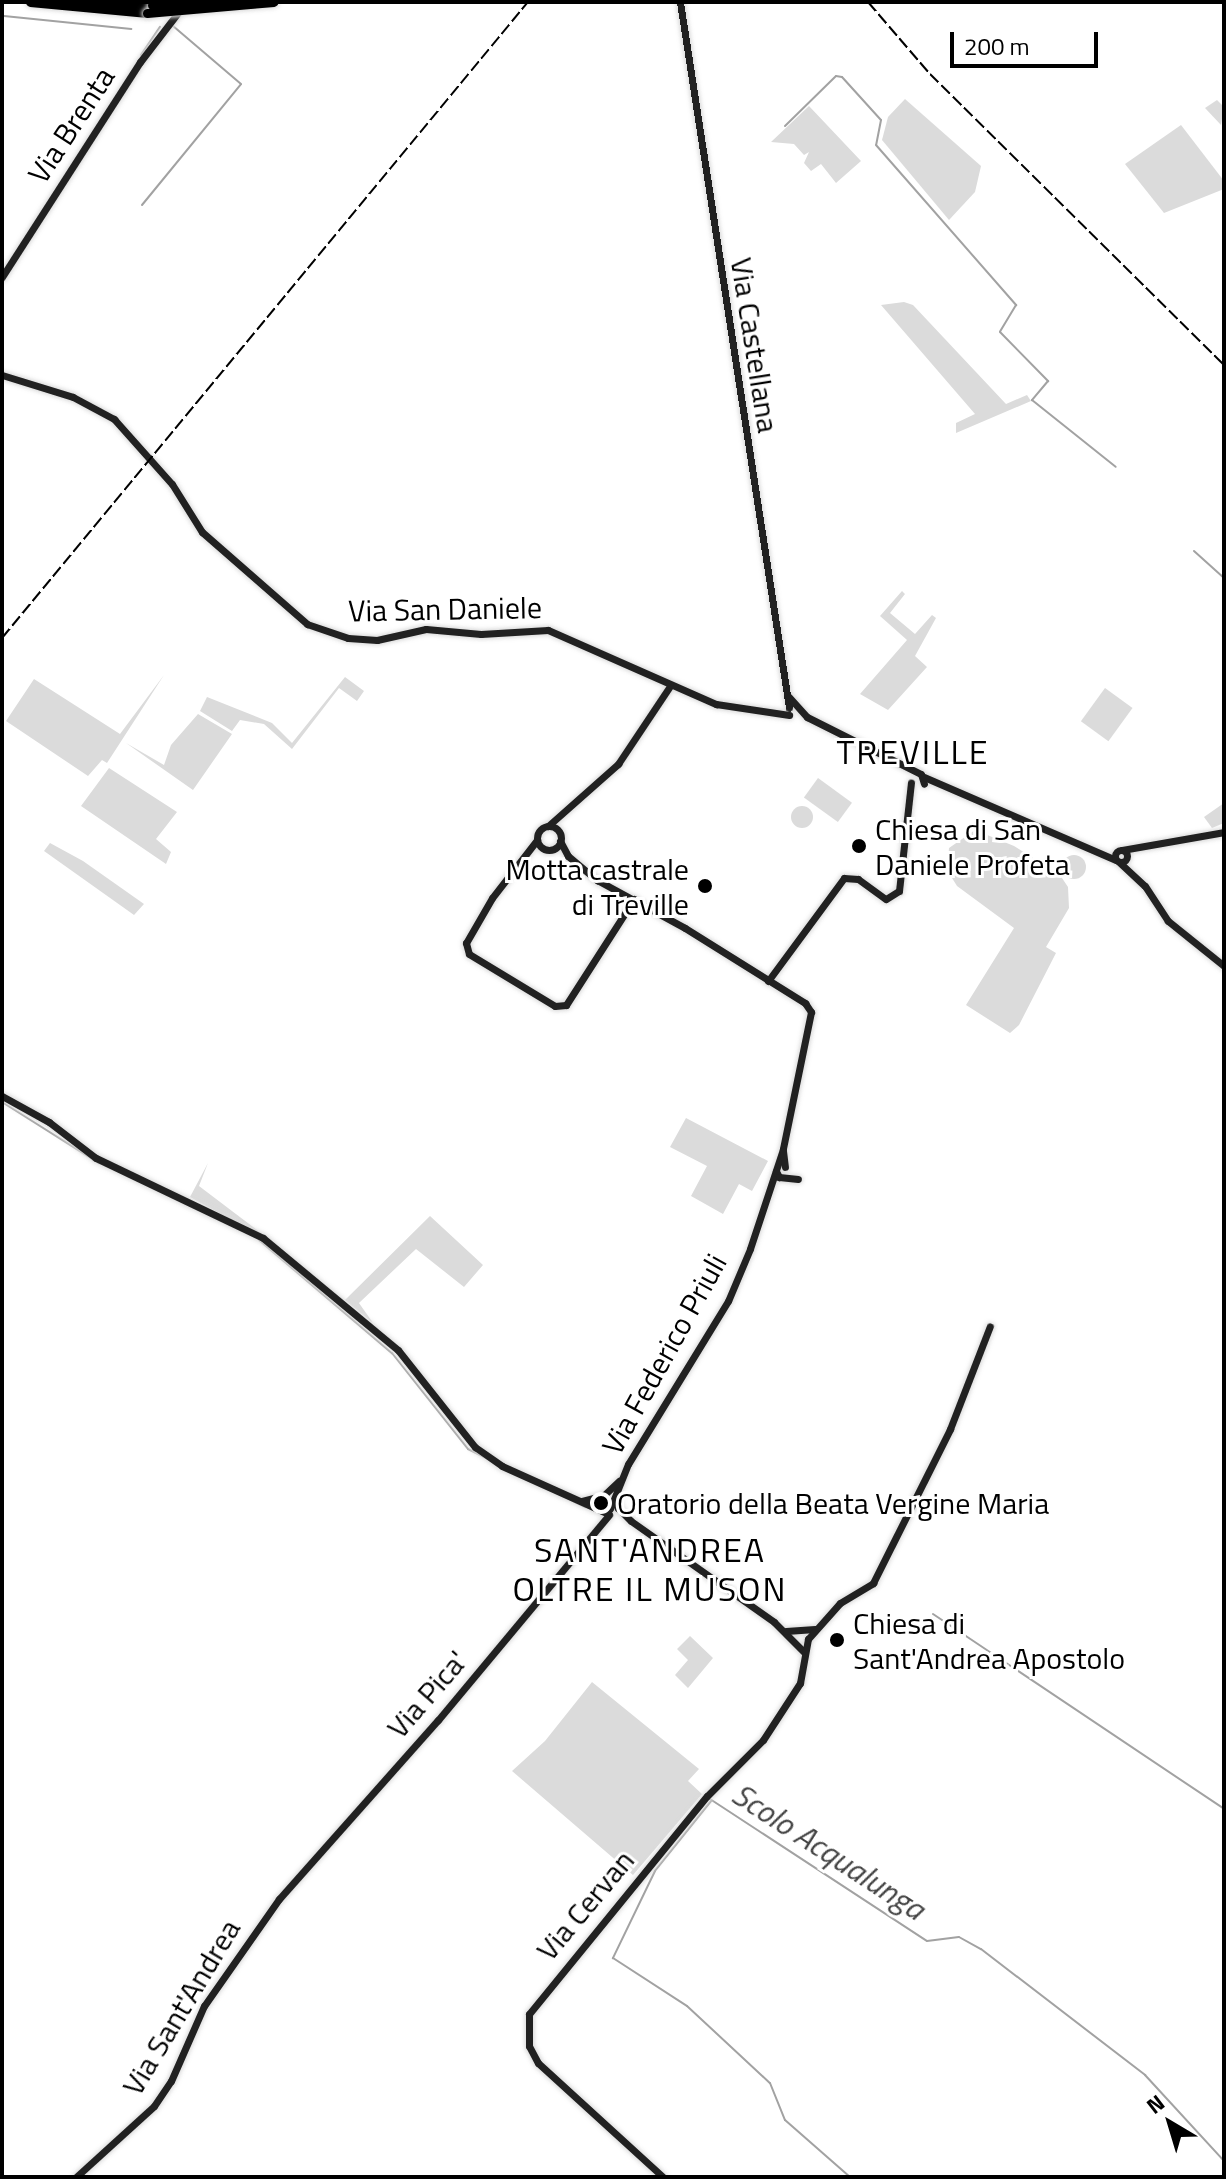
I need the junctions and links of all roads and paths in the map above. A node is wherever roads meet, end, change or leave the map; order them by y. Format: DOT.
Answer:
graph roads {
  1 [pos="30,2"];
  2 [pos="83,2"];
  3 [pos="186,2"];
  4 [pos="223,2"];
  5 [pos="274,2"];
  6 [pos="680,2"];
  7 [pos="149,9"];
  8 [pos="2,277"];
  9 [pos="2,375"];
  10 [pos="658,680"];
  11 [pos="668,690"];
  12 [pos="685,690"];
  13 [pos="792,711"];
  14 [pos="918,781"];
  15 [pos="566,813"];
  16 [pos="548,826"];
  17 [pos="559,831"];
  18 [pos="1224,832"];
  19 [pos="537,840"];
  20 [pos="560,841"];
  21 [pos="546,849"];
  22 [pos="526,854"];
  23 [pos="568,856"];
  24 [pos="1121,856"];
  25 [pos="634,899"];
  26 [pos="1224,966"];
  27 [pos="768,981"];
  28 [pos="2,1096"];
  29 [pos="990,1326"];
  30 [pos="624,1473"];
  31 [pos="580,1501"];
  32 [pos="613,1513"];
  33 [pos="802,1638"];
  34 [pos="286,1890"];
  35 [pos="76,2177"];
  36 [pos="663,2177"];
  1 -- 7 [label="highway"];
  2 -- 7 [label="highway"];
  3 -- 8 [label="street, Via Brenta"];
  4 -- 7 [label="highway, bridge"];
  5 -- 7 [label="highway, bridge"];
  6 -- 13 [label="street, Via Castellana"];
  9 -- 10 [label="street, Via San Daniele"];
  10 -- 11 [label="street"];
  10 -- 12 [label="street, Via San Daniele"];
  11 -- 12 [label="street"];
  11 -- 15 [label="street"];
  12 -- 13 [label="street, Via San Daniele"];
  13 -- 14 [label="street"];
  14 -- 24 [label="street"];
  14 -- 27 [label="street"];
  15 -- 16 [label="street"];
  15 -- 17 [label="street"];
  16 -- 17 [label="street"];
  16 -- 19 [label="street"];
  17 -- 20 [label="street"];
  18 -- 24 [label="street"];
  19 -- 21 [label="street"];
  19 -- 22 [label="street"];
  20 -- 21 [label="street"];
  20 -- 23 [label="street"];
  21 -- 22 [label="street"];
  21 -- 23 [label="street"];
  22 -- 25 [label="street"];
  23 -- 25 [label="street"];
  24 -- 26 [label="street"];
  25 -- 27 [label="street"];
  27 -- 30 [label="street, Via Federico Priuli"];
  28 -- 31 [label="street"];
  29 -- 33 [label="street"];
  30 -- 31 [label="street"];
  30 -- 32 [label="street, Via Federico Priuli"];
  31 -- 32 [label="street"];
  32 -- 33 [label="street"];
  32 -- 34 [label="street, Via Pica'"];
  33 -- 36 [label="street, Via Cervan"];
  34 -- 35 [label="street, Via Sant'Andrea"];
}
